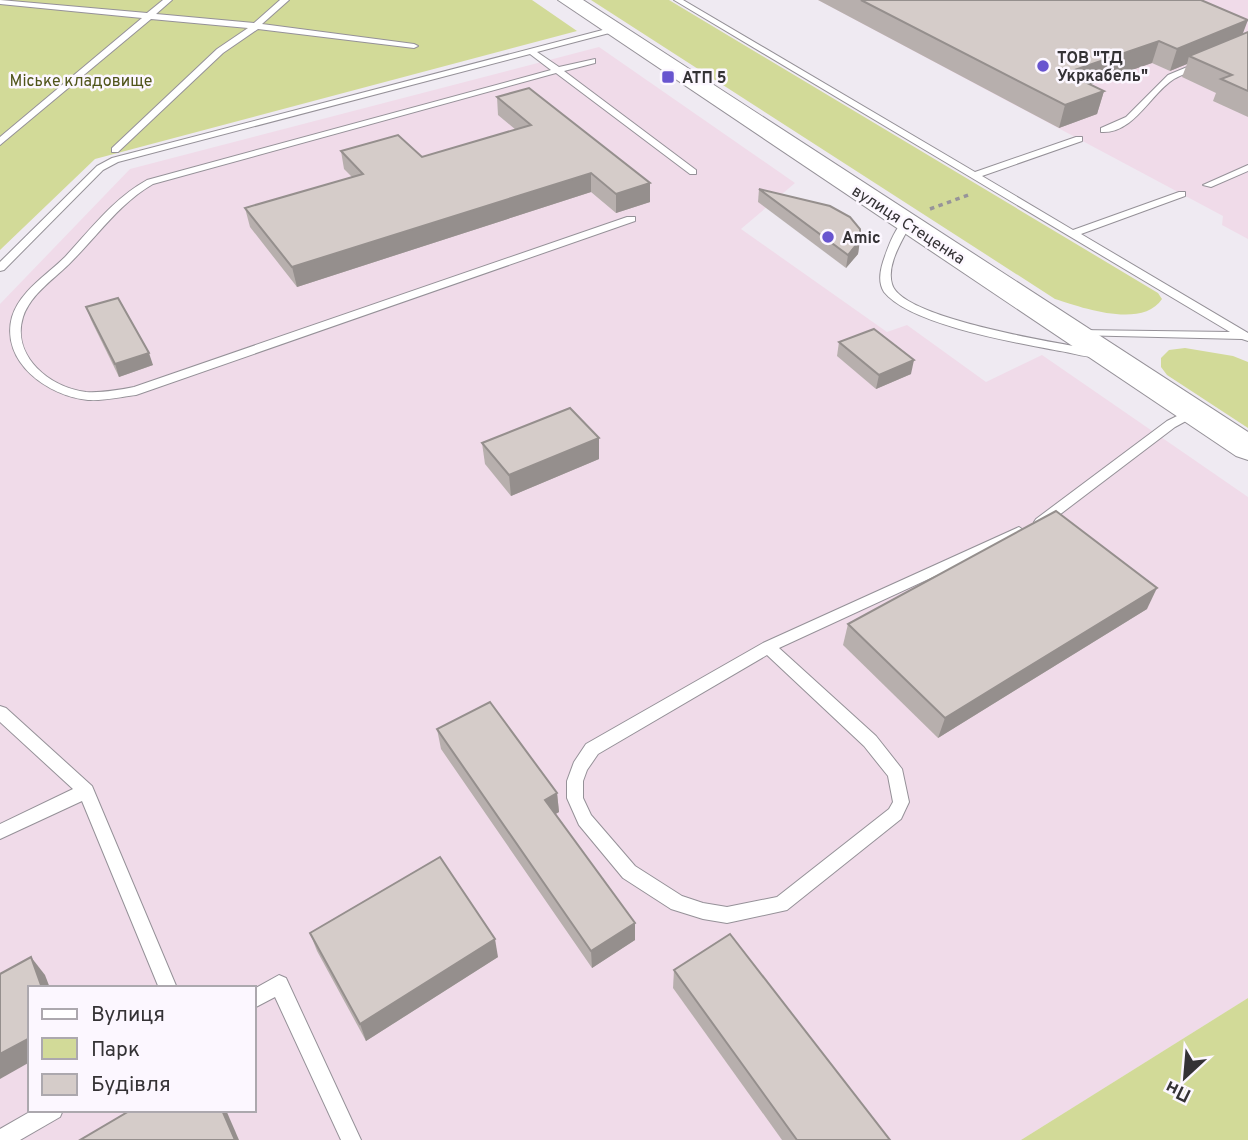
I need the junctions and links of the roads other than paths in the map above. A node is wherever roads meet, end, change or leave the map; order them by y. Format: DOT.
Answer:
graph roads {
  1 [pos="168,0"];
  2 [pos="285,0"];
  3 [pos="569,0"];
  4 [pos="678,0"];
  5 [pos="0,2"];
  6 [pos="20,2"];
  7 [pos="9,10"];
  8 [pos="147,17"];
  9 [pos="256,26"];
  10 [pos="614,29"];
  11 [pos="414,46"];
  12 [pos="530,50"];
  13 [pos="592,61"];
  14 [pos="1209,61"];
  15 [pos="556,70"];
  16 [pos="1104,130"];
  17 [pos="3,137"];
  18 [pos="1079,139"];
  19 [pos="115,150"];
  20 [pos="1248,168"];
  21 [pos="693,172"];
  22 [pos="976,175"];
  23 [pos="1208,185"];
  24 [pos="1182,194"];
  25 [pos="631,219"];
  26 [pos="906,223"];
  27 [pos="1075,233"];
  28 [pos="0,268"];
  29 [pos="1073,333"];
  30 [pos="1247,336"];
  31 [pos="1109,356"];
  32 [pos="1193,412"];
  33 [pos="1248,448"];
  34 [pos="768,646"];
  35 [pos="0,712"];
  36 [pos="86,791"];
  37 [pos="0,832"];
  38 [pos="167,986"];
  39 [pos="256,998"];
  40 [pos="49,1112"];
  41 [pos="0,1140"];
  42 [pos="351,1140"];
  1 -- 8 [label="lane"];
  2 -- 9 [label="lane"];
  3 -- 10 [label="main road, вулиця Стеценка"];
  4 -- 22 [label="lane"];
  5 -- 6 [label="lane"];
  6 -- 7 [label="lane"];
  6 -- 8 [label="lane"];
  8 -- 9 [label="lane"];
  8 -- 17 [label="lane"];
  9 -- 11 [label="lane"];
  9 -- 19 [label="lane"];
  10 -- 12 [label="lane"];
  10 -- 26 [label="main road, вулиця Стеценка"];
  12 -- 15 [label="lane"];
  12 -- 28 [label="lane"];
  13 -- 15 [label="lane"];
  14 -- 16 [label="lane"];
  15 -- 21 [label="lane"];
  15 -- 25 [label="lane"];
  18 -- 22 [label="lane"];
  20 -- 23 [label="lane"];
  22 -- 27 [label="lane"];
  24 -- 27 [label="lane"];
  26 -- 29 [label="main road, вулиця Стеценка"];
  26 -- 31 [label="lane"];
  27 -- 30 [label="lane"];
  29 -- 30 [label="lane"];
  29 -- 31 [label="main road, вулиця Стеценка"];
  31 -- 32 [label="main road, вулиця Стеценка"];
  32 -- 33 [label="main road, вулиця Стеценка"];
  32 -- 34 [label="lane"];
  34 -- 34 [label="lane"];
  35 -- 36 [label="lane"];
  36 -- 37 [label="lane"];
  36 -- 38 [label="lane"];
  39 -- 42 [label="lane"];
  40 -- 41 [label="lane"];
}
